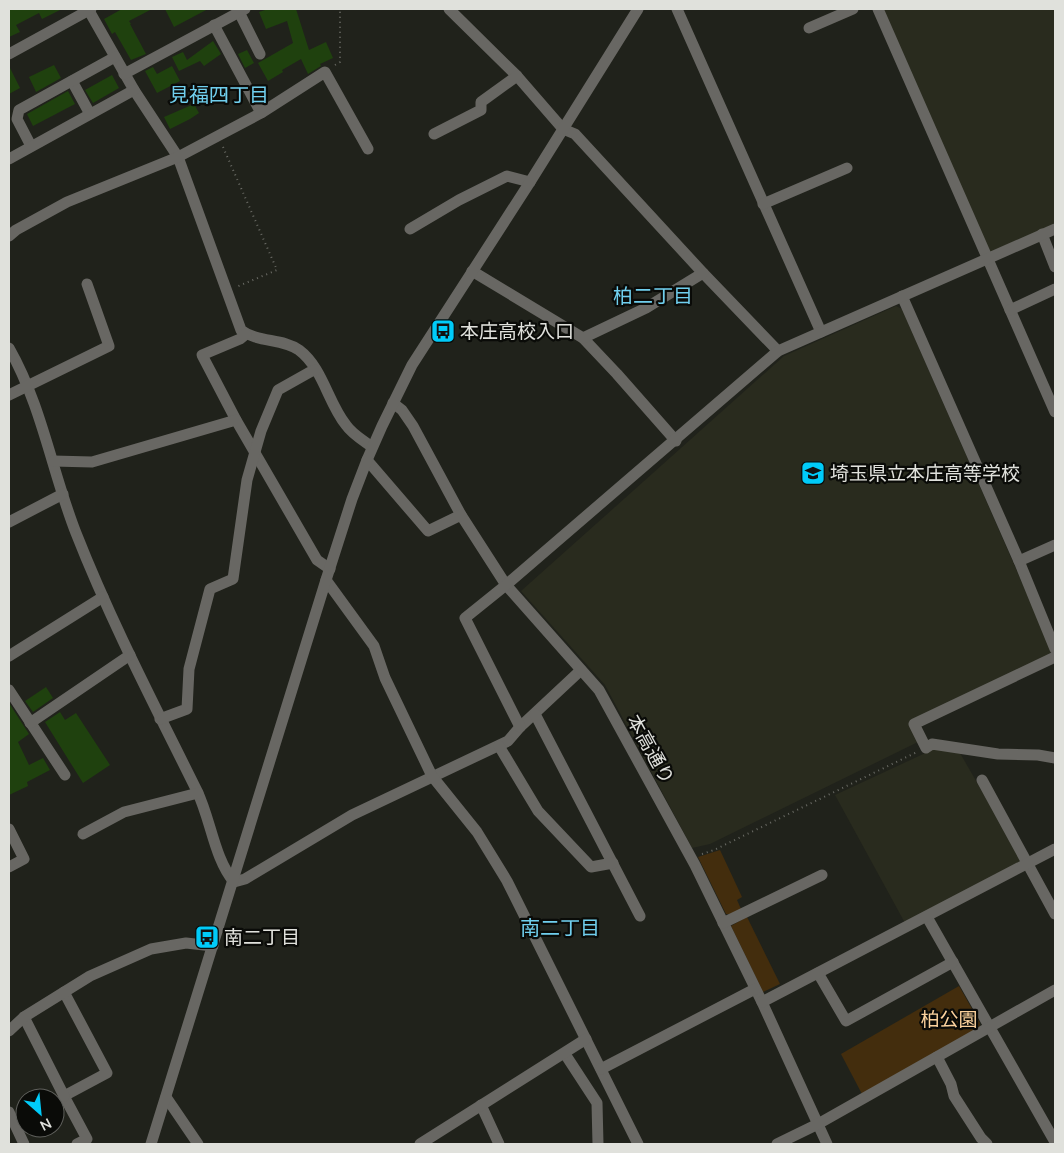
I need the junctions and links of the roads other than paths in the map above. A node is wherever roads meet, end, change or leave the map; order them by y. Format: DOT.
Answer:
graph roads {
  1 [pos="89,9"];
  2 [pos="449,9"];
  3 [pos="638,9"];
  4 [pos="677,9"];
  5 [pos="854,9"];
  6 [pos="878,9"];
  7 [pos="242,10"];
  8 [pos="214,25"];
  9 [pos="809,28"];
  10 [pos="9,54"];
  11 [pos="260,54"];
  12 [pos="115,57"];
  13 [pos="124,74"];
  14 [pos="516,76"];
  15 [pos="72,81"];
  16 [pos="134,90"];
  17 [pos="260,113"];
  18 [pos="90,114"];
  19 [pos="564,129"];
  20 [pos="434,134"];
  21 [pos="31,146"];
  22 [pos="368,148"];
  23 [pos="178,157"];
  24 [pos="9,159"];
  25 [pos="846,168"];
  26 [pos="530,182"];
  27 [pos="764,204"];
  28 [pos="11,229"];
  29 [pos="410,229"];
  30 [pos="1055,229"];
  31 [pos="1042,234"];
  32 [pos="987,258"];
  33 [pos="1055,267"];
  34 [pos="472,272"];
  35 [pos="703,273"];
  36 [pos="87,284"];
  37 [pos="1055,289"];
  38 [pos="902,296"];
  39 [pos="1010,310"];
  40 [pos="821,332"];
  41 [pos="246,334"];
  42 [pos="583,338"];
  43 [pos="9,348"];
  44 [pos="778,351"];
  45 [pos="315,370"];
  46 [pos="28,385"];
  47 [pos="9,395"];
  48 [pos="393,402"];
  49 [pos="1055,412"];
  50 [pos="236,420"];
  51 [pos="676,441"];
  52 [pos="372,447"];
  53 [pos="254,452"];
  54 [pos="367,460"];
  55 [pos="53,461"];
  56 [pos="63,494"];
  57 [pos="461,515"];
  58 [pos="9,522"];
  59 [pos="1055,545"];
  60 [pos="1019,561"];
  61 [pos="330,569"];
  62 [pos="326,580"];
  63 [pos="506,585"];
  64 [pos="103,597"];
  65 [pos="1055,649"];
  66 [pos="130,655"];
  67 [pos="9,656"];
  68 [pos="1055,657"];
  69 [pos="581,670"];
  70 [pos="9,690"];
  71 [pos="534,714"];
  72 [pos="160,719"];
  73 [pos="30,723"];
  74 [pos="520,727"];
  75 [pos="499,746"];
  76 [pos="1055,758"];
  77 [pos="65,775"];
  78 [pos="432,776"];
  79 [pos="982,780"];
  80 [pos="198,793"];
  81 [pos="9,829"];
  82 [pos="83,834"];
  83 [pos="1055,849"];
  84 [pos="613,863"];
  85 [pos="1029,863"];
  86 [pos="9,867"];
  87 [pos="822,876"];
  88 [pos="234,882"];
  89 [pos="1055,914"];
  90 [pos="640,916"];
  91 [pos="927,917"];
  92 [pos="723,923"];
  93 [pos="213,946"];
  94 [pos="953,962"];
  95 [pos="818,973"];
  96 [pos="755,988"];
  97 [pos="1055,990"];
  98 [pos="64,992"];
  99 [pos="762,1002"];
  100 [pos="24,1017"];
  101 [pos="989,1026"];
  102 [pos="9,1031"];
  103 [pos="586,1039"];
  104 [pos="565,1054"];
  105 [pos="937,1057"];
  106 [pos="601,1069"];
  107 [pos="60,1088"];
  108 [pos="65,1095"];
  109 [pos="166,1097"];
  110 [pos="65,1098"];
  111 [pos="482,1105"];
  112 [pos="10,1116"];
  113 [pos="818,1124"];
  114 [pos="1055,1142"];
  115 [pos="24,1144"];
  116 [pos="77,1144"];
  117 [pos="151,1144"];
  118 [pos="198,1144"];
  119 [pos="423,1144"];
  120 [pos="499,1144"];
  121 [pos="598,1144"];
  122 [pos="638,1144"];
  123 [pos="777,1144"];
  124 [pos="827,1144"];
  125 [pos="987,1144"];
  1 -- 10 [label="street"];
  1 -- 12 [label="street"];
  2 -- 14 [label="street"];
  3 -- 19 [label="street"];
  4 -- 27 [label="street"];
  5 -- 9 [label="street"];
  6 -- 32 [label="street"];
  7 -- 8 [label="street"];
  7 -- 11 [label="street"];
  8 -- 13 [label="street"];
  8 -- 17 [label="street"];
  12 -- 13 [label="street"];
  12 -- 15 [label="street"];
  13 -- 16 [label="street"];
  14 -- 19 [label="street"];
  14 -- 20 [label="street"];
  15 -- 18 [label="street"];
  15 -- 21 [label="street"];
  16 -- 18 [label="street"];
  16 -- 23 [label="street"];
  17 -- 22 [label="street"];
  17 -- 23 [label="street"];
  18 -- 21 [label="street"];
  19 -- 26 [label="street"];
  19 -- 35 [label="street"];
  21 -- 24 [label="street"];
  23 -- 28 [label="street"];
  23 -- 41 [label="street"];
  25 -- 27 [label="street"];
  26 -- 29 [label="street"];
  26 -- 34 [label="street"];
  27 -- 40 [label="street"];
  30 -- 31 [label="street"];
  31 -- 32 [label="street"];
  31 -- 33 [label="street"];
  32 -- 38 [label="street"];
  32 -- 39 [label="street"];
  34 -- 42 [label="street"];
  34 -- 48 [label="street"];
  35 -- 42 [label="street"];
  35 -- 44 [label="street"];
  36 -- 46 [label="street"];
  37 -- 39 [label="street"];
  38 -- 40 [label="street"];
  38 -- 60 [label="street"];
  39 -- 49 [label="street"];
  40 -- 44 [label="street"];
  41 -- 45 [label="street"];
  41 -- 50 [label="street"];
  42 -- 51 [label="street"];
  43 -- 46 [label="street"];
  44 -- 51 [label="street"];
  45 -- 52 [label="street"];
  45 -- 53 [label="street"];
  46 -- 47 [label="street"];
  46 -- 55 [label="street"];
  48 -- 52 [label="street"];
  48 -- 57 [label="street, 本高通り"];
  50 -- 53 [label="street"];
  50 -- 55 [label="street"];
  51 -- 63 [label="street"];
  52 -- 54 [label="street"];
  53 -- 61 [label="street"];
  53 -- 72 [label="street"];
  54 -- 57 [label="street"];
  54 -- 61 [label="street"];
  55 -- 56 [label="street"];
  56 -- 58 [label="street"];
  56 -- 64 [label="street"];
  57 -- 63 [label="street, 本高通り"];
  59 -- 60 [label="street"];
  60 -- 65 [label="street"];
  61 -- 62 [label="street"];
  62 -- 78 [label="street"];
  62 -- 88 [label="street"];
  63 -- 69 [label="street, 本高通り"];
  63 -- 74 [label="street"];
  64 -- 66 [label="street"];
  64 -- 67 [label="street"];
  66 -- 72 [label="street"];
  66 -- 73 [label="street"];
  68 -- 76 [label="street"];
  69 -- 71 [label="street"];
  69 -- 92 [label="street, 本高通り"];
  70 -- 73 [label="street"];
  71 -- 74 [label="street"];
  71 -- 84 [label="street"];
  72 -- 80 [label="street"];
  73 -- 77 [label="street"];
  74 -- 75 [label="street"];
  75 -- 78 [label="street"];
  75 -- 84 [label="street"];
  78 -- 88 [label="street"];
  78 -- 103 [label="street"];
  79 -- 85 [label="street"];
  80 -- 82 [label="street"];
  80 -- 88 [label="street"];
  81 -- 86 [label="street"];
  83 -- 85 [label="street"];
  84 -- 90 [label="street"];
  85 -- 89 [label="street"];
  85 -- 91 [label="street"];
  87 -- 92 [label="street"];
  88 -- 93 [label="street"];
  91 -- 94 [label="street"];
  91 -- 95 [label="street"];
  92 -- 96 [label="street, 本高通り"];
  93 -- 98 [label="street"];
  93 -- 109 [label="street"];
  94 -- 95 [label="street"];
  94 -- 101 [label="street"];
  95 -- 99 [label="street"];
  96 -- 99 [label="street, 本高通り"];
  96 -- 106 [label="street"];
  97 -- 101 [label="street"];
  98 -- 100 [label="street"];
  98 -- 108 [label="street"];
  99 -- 113 [label="street, 本高通り"];
  100 -- 102 [label="street"];
  100 -- 107 [label="street"];
  101 -- 105 [label="street"];
  101 -- 114 [label="street"];
  103 -- 104 [label="street"];
  103 -- 106 [label="street"];
  104 -- 111 [label="street"];
  104 -- 121 [label="street"];
  105 -- 113 [label="street"];
  105 -- 125 [label="street"];
  106 -- 122 [label="street"];
  109 -- 117 [label="street"];
  109 -- 118 [label="street"];
  110 -- 116 [label="street"];
  111 -- 119 [label="street"];
  111 -- 120 [label="street"];
  112 -- 115 [label="street"];
  113 -- 123 [label="street"];
  113 -- 124 [label="street, 本高通り"];
}
